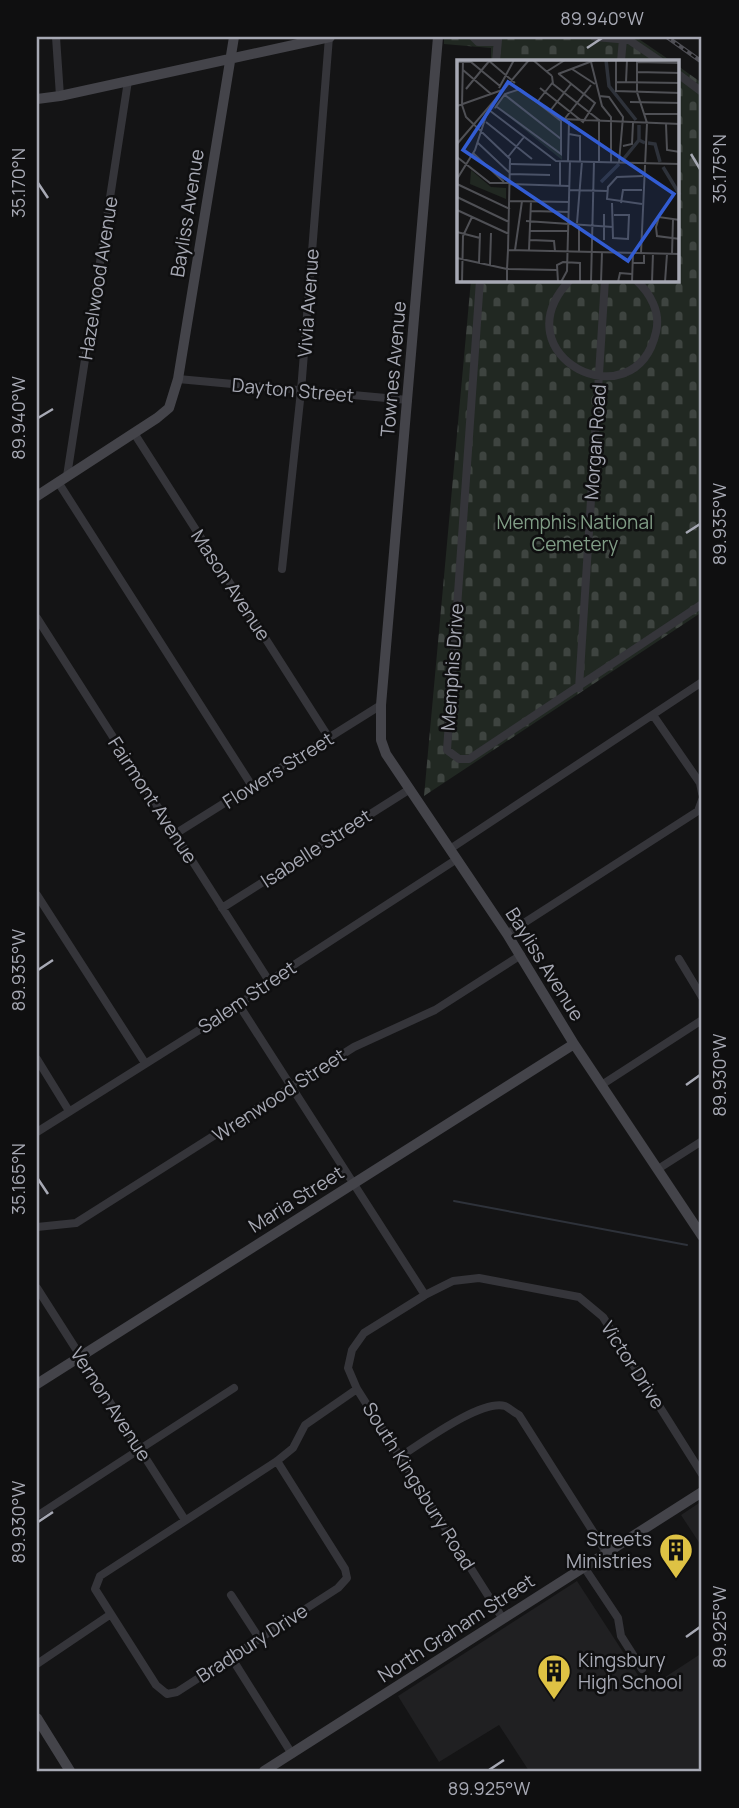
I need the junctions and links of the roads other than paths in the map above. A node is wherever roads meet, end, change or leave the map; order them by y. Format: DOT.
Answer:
graph roads {
  1 [pos="56,37"];
  2 [pos="234,37"];
  3 [pos="330,37"];
  4 [pos="438,37"];
  5 [pos="473,37"];
  6 [pos="595,37"];
  7 [pos="623,38"];
  8 [pos="498,39"];
  9 [pos="229,59"];
  10 [pos="496,60"];
  11 [pos="621,60"];
  12 [pos="659,60"];
  13 [pos="680,76"];
  14 [pos="128,81"];
  15 [pos="702,92"];
  16 [pos="60,96"];
  17 [pos="37,99"];
  18 [pos="480,282"];
  19 [pos="568,282"];
  20 [pos="605,282"];
  21 [pos="638,282"];
  22 [pos="599,377"];
  23 [pos="178,379"];
  24 [pos="302,391"];
  25 [pos="408,400"];
  26 [pos="134,433"];
  27 [pos="62,479"];
  28 [pos="37,496"];
  29 [pos="282,569"];
  30 [pos="702,604"];
  31 [pos="37,618"];
  32 [pos="702,682"];
  33 [pos="579,688"];
  34 [pos="381,705"];
  35 [pos="653,715"];
  36 [pos="329,738"];
  37 [pos="252,786"];
  38 [pos="410,789"];
  39 [pos="702,793"];
  40 [pos="702,800"];
  41 [pos="175,834"];
  42 [pos="450,849"];
  43 [pos="457,859"];
  44 [pos="37,895"];
  45 [pos="222,908"];
  46 [pos="507,934"];
  47 [pos="520,956"];
  48 [pos="680,959"];
  49 [pos="269,981"];
  50 [pos="702,997"];
  51 [pos="239,1005"];
  52 [pos="702,1020"];
  53 [pos="575,1044"];
  54 [pos="37,1059"];
  55 [pos="145,1063"];
  56 [pos="603,1084"];
  57 [pos="292,1088"];
  58 [pos="69,1111"];
  59 [pos="37,1132"];
  60 [pos="702,1141"];
  61 [pos="658,1169"];
  62 [pos="355,1183"];
  63 [pos="37,1227"];
  64 [pos="702,1236"];
  65 [pos="37,1288"];
  66 [pos="425,1295"];
  67 [pos="352,1349"];
  68 [pos="80,1356"];
  69 [pos="37,1384"];
  70 [pos="234,1388"];
  71 [pos="357,1390"];
  72 [pos="139,1449"];
  73 [pos="401,1456"];
  74 [pos="277,1461"];
  75 [pos="702,1474"];
  76 [pos="702,1492"];
  77 [pos="40,1514"];
  78 [pos="185,1520"];
  79 [pos="606,1552"];
  80 [pos="584,1567"];
  81 [pos="231,1595"];
  82 [pos="111,1614"];
  83 [pos="503,1619"];
  84 [pos="259,1638"];
  85 [pos="231,1657"];
  86 [pos="37,1664"];
  87 [pos="642,1669"];
  88 [pos="37,1718"];
  89 [pos="292,1754"];
  90 [pos="70,1771"];
  91 [pos="264,1771"];
  1 -- 16 [label="street"];
  2 -- 9 [label="street, Bayliss Avenue"];
  3 -- 9 [label="street"];
  3 -- 24 [label="street, Vivia Avenue"];
  4 -- 25 [label="street, Townes Avenue"];
  5 -- 8 [label="street"];
  6 -- 7 [label="street"];
  7 -- 11 [label="street"];
  7 -- 12 [label="street"];
  8 -- 10 [label="street"];
  9 -- 14 [label="street"];
  9 -- 23 [label="street, Bayliss Avenue"];
  13 -- 15 [label="street"];
  14 -- 16 [label="street"];
  14 -- 27 [label="street, Hazelwood Avenue"];
  16 -- 17 [label="street"];
  18 -- 33 [label="street, Memphis Drive"];
  19 -- 22 [label="street"];
  20 -- 22 [label="street, Morgan Road"];
  21 -- 22 [label="street"];
  22 -- 33 [label="street, Morgan Road"];
  23 -- 24 [label="street, Dayton Street"];
  23 -- 26 [label="street, Bayliss Avenue"];
  24 -- 25 [label="street, Dayton Street"];
  24 -- 29 [label="street, Vivia Avenue"];
  25 -- 34 [label="street, Townes Avenue"];
  26 -- 27 [label="street"];
  26 -- 36 [label="street, Mason Avenue"];
  27 -- 28 [label="street"];
  27 -- 37 [label="street"];
  30 -- 33 [label="street, Memphis Drive"];
  31 -- 41 [label="street, Fairmont Avenue"];
  32 -- 35 [label="street"];
  34 -- 36 [label="street, Flowers Street"];
  34 -- 38 [label="street, Bayliss Avenue"];
  35 -- 39 [label="street"];
  35 -- 42 [label="street"];
  36 -- 37 [label="street, Flowers Street"];
  37 -- 41 [label="street, Flowers Street"];
  38 -- 42 [label="street, Bayliss Avenue"];
  38 -- 45 [label="street, Isabelle Street"];
  40 -- 46 [label="street"];
  41 -- 45 [label="street, Fairmont Avenue"];
  42 -- 43 [label="street, Bayliss Avenue"];
  43 -- 46 [label="street, Bayliss Avenue"];
  43 -- 49 [label="street, Salem Street"];
  44 -- 55 [label="street"];
  45 -- 49 [label="street, Fairmont Avenue"];
  46 -- 47 [label="street, Bayliss Avenue"];
  47 -- 53 [label="street, Bayliss Avenue"];
  47 -- 57 [label="street, Wrenwood Street"];
  48 -- 50 [label="street"];
  49 -- 51 [label="street, Salem Street"];
  51 -- 55 [label="street, Salem Street"];
  51 -- 57 [label="street"];
  52 -- 56 [label="street"];
  53 -- 56 [label="street, Bayliss Avenue"];
  53 -- 62 [label="street, Maria Street"];
  54 -- 58 [label="street"];
  55 -- 58 [label="street, Salem Street"];
  56 -- 61 [label="street, Bayliss Avenue"];
  57 -- 62 [label="street"];
  57 -- 63 [label="street, Wrenwood Street"];
  58 -- 59 [label="street, Salem Street"];
  60 -- 61 [label="street"];
  61 -- 64 [label="street, Bayliss Avenue"];
  62 -- 66 [label="street"];
  62 -- 68 [label="street, Maria Street"];
  65 -- 68 [label="street, Vernon Avenue"];
  66 -- 67 [label="street, Victor Drive"];
  66 -- 75 [label="street, Victor Drive"];
  67 -- 71 [label="street, South Kingsbury Road"];
  68 -- 69 [label="street, Maria Street"];
  68 -- 72 [label="street, Vernon Avenue"];
  70 -- 72 [label="street"];
  71 -- 73 [label="street, South Kingsbury Road"];
  71 -- 74 [label="street"];
  72 -- 77 [label="street"];
  72 -- 78 [label="street, Vernon Avenue"];
  73 -- 79 [label="street"];
  73 -- 83 [label="street, South Kingsbury Road"];
  74 -- 78 [label="street"];
  74 -- 84 [label="street, Bradbury Drive"];
  76 -- 79 [label="street, North Graham Street"];
  78 -- 82 [label="street"];
  79 -- 80 [label="street, North Graham Street"];
  80 -- 83 [label="street, North Graham Street"];
  80 -- 87 [label="street"];
  81 -- 84 [label="street"];
  82 -- 85 [label="street, Bradbury Drive"];
  82 -- 86 [label="street"];
  83 -- 89 [label="street, North Graham Street"];
  84 -- 85 [label="street, Bradbury Drive"];
  85 -- 89 [label="street"];
  88 -- 90 [label="street"];
  89 -- 91 [label="street, North Graham Street"];
}
